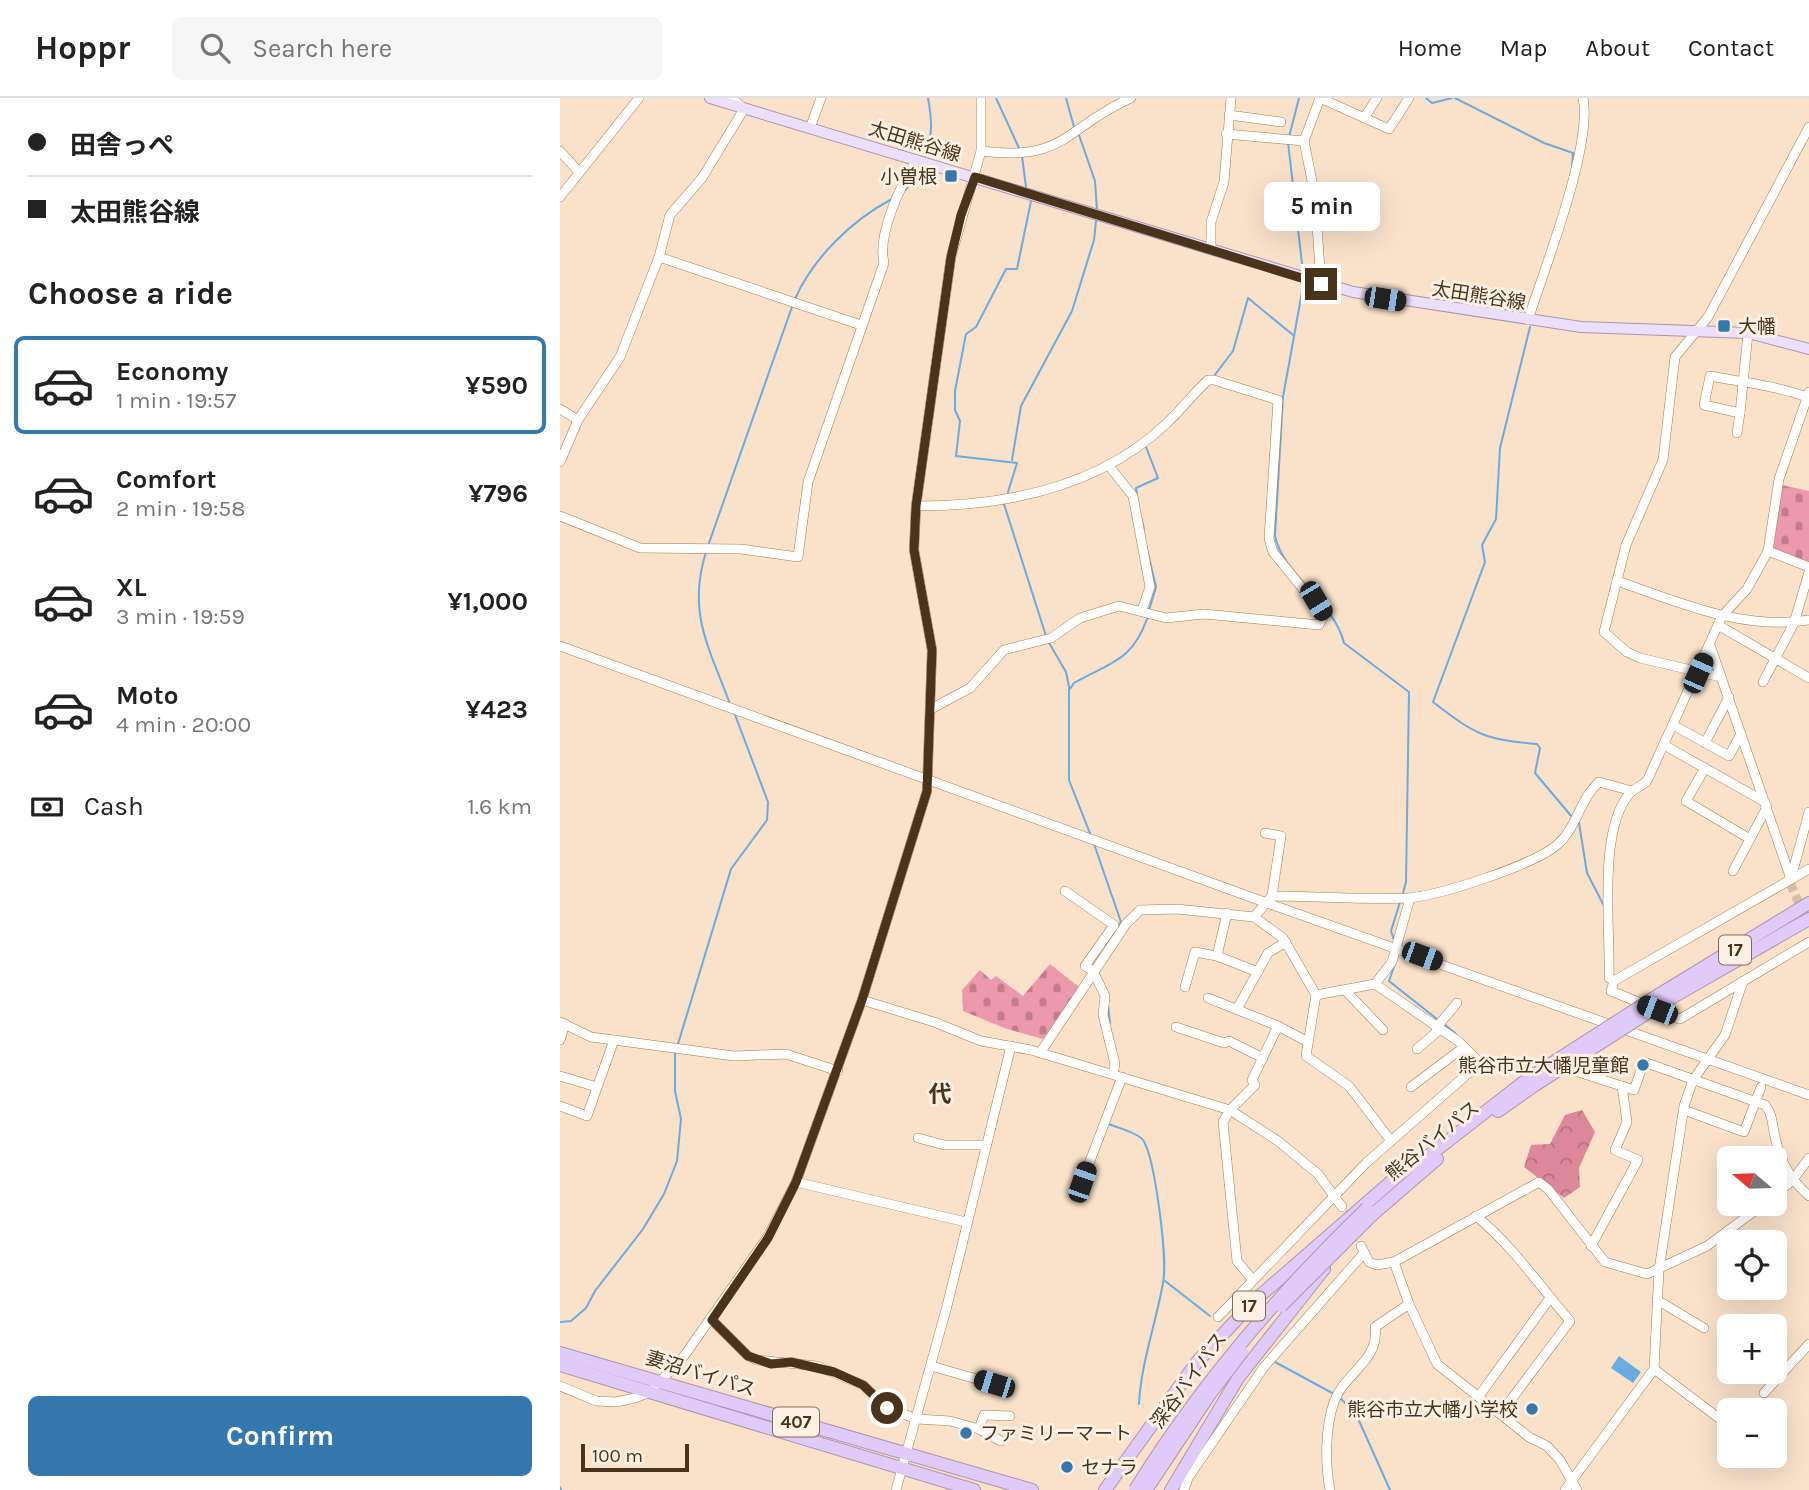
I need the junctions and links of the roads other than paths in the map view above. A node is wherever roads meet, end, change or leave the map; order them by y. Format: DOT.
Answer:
graph roads {
  1 [pos="639,98"];
  2 [pos="710,98"];
  3 [pos="732,98"];
  4 [pos="821,98"];
  5 [pos="981,98"];
  6 [pos="1131,98"];
  7 [pos="1231,98"];
  8 [pos="1320,98"];
  9 [pos="1377,98"];
  10 [pos="1409,98"];
  11 [pos="1583,98"];
  12 [pos="744,109"];
  13 [pos="1229,115"];
  14 [pos="1364,118"];
  15 [pos="1281,122"];
  16 [pos="1809,127"];
  17 [pos="810,128"];
  18 [pos="1226,134"];
  19 [pos="1294,140"];
  20 [pos="560,151"];
  21 [pos="981,151"];
  22 [pos="921,161"];
  23 [pos="578,171"];
  24 [pos="975,177"];
  25 [pos="560,197"];
  26 [pos="1211,250"];
  27 [pos="659,257"];
  28 [pos="1321,284"];
  29 [pos="1528,320"];
  30 [pos="861,325"];
  31 [pos="1697,331"];
  32 [pos="1748,333"];
  33 [pos="1809,349"];
  34 [pos="1743,383"];
  35 [pos="1808,395"];
  36 [pos="560,409"];
  37 [pos="1740,413"];
  38 [pos="578,420"];
  39 [pos="1737,433"];
  40 [pos="560,462"];
  41 [pos="1109,466"];
  42 [pos="916,506"];
  43 [pos="560,516"];
  44 [pos="1768,551"];
  45 [pos="1809,567"];
  46 [pos="1809,572"];
  47 [pos="1617,581"];
  48 [pos="1146,611"];
  49 [pos="1720,620"];
  50 [pos="1809,620"];
  51 [pos="1794,623"];
  52 [pos="1710,645"];
  53 [pos="560,646"];
  54 [pos="1774,658"];
  55 [pos="1698,673"];
  56 [pos="1721,677"];
  57 [pos="1809,678"];
  58 [pos="1763,682"];
  59 [pos="1729,697"];
  60 [pos="931,709"];
  61 [pos="1673,725"];
  62 [pos="1741,734"];
  63 [pos="1704,743"];
  64 [pos="1664,745"];
  65 [pos="1705,768"];
  66 [pos="926,779"];
  67 [pos="1632,791"];
  68 [pos="1766,804"];
  69 [pos="1809,812"];
  70 [pos="1265,833"];
  71 [pos="1750,839"];
  72 [pos="1809,869"];
  73 [pos="1733,872"];
  74 [pos="1791,881"];
  75 [pos="1065,891"];
  76 [pos="1809,896"];
  77 [pos="1404,898"];
  78 [pos="1269,900"];
  79 [pos="1809,904"];
  80 [pos="1227,913"];
  81 [pos="1254,917"];
  82 [pos="1808,920"];
  83 [pos="1752,941"];
  84 [pos="1286,942"];
  85 [pos="1809,942"];
  86 [pos="1397,951"];
  87 [pos="1217,956"];
  88 [pos="1093,971"];
  89 [pos="1258,972"];
  90 [pos="1743,981"];
  91 [pos="1614,982"];
  92 [pos="1375,984"];
  93 [pos="1185,987"];
  94 [pos="1345,990"];
  95 [pos="1316,996"];
  96 [pos="1208,998"];
  97 [pos="1663,998"];
  98 [pos="862,1000"];
  99 [pos="1457,1003"];
  100 [pos="1237,1009"];
  101 [pos="562,1023"];
  102 [pos="1278,1026"];
  103 [pos="1176,1027"];
  104 [pos="1438,1029"];
  105 [pos="1383,1030"];
  106 [pos="560,1040"];
  107 [pos="614,1040"];
  108 [pos="1308,1042"];
  109 [pos="1011,1046"];
  110 [pos="1464,1047"];
  111 [pos="1417,1049"];
  112 [pos="1040,1053"];
  113 [pos="1263,1058"];
  114 [pos="1708,1059"];
  115 [pos="838,1071"];
  116 [pos="1575,1071"];
  117 [pos="560,1076"];
  118 [pos="1119,1076"];
  119 [pos="1693,1080"];
  120 [pos="1532,1082"];
  121 [pos="1622,1086"];
  122 [pos="597,1087"];
  123 [pos="1411,1087"];
  124 [pos="1761,1087"];
  125 [pos="1809,1096"];
  126 [pos="1755,1101"];
  127 [pos="560,1106"];
  128 [pos="1230,1110"];
  129 [pos="1684,1110"];
  130 [pos="918,1138"];
  131 [pos="1391,1141"];
  132 [pos="985,1146"];
  133 [pos="1427,1156"];
  134 [pos="1809,1158"];
  135 [pos="1792,1181"];
  136 [pos="796,1182"];
  137 [pos="1082,1182"];
  138 [pos="1787,1185"];
  139 [pos="1335,1196"];
  140 [pos="1809,1196"];
  141 [pos="1342,1207"];
  142 [pos="1369,1212"];
  143 [pos="1476,1216"];
  144 [pos="1748,1216"];
  145 [pos="966,1222"];
  146 [pos="1591,1246"];
  147 [pos="1394,1262"];
  148 [pos="1659,1270"];
  149 [pos="1252,1279"];
  150 [pos="1550,1298"];
  151 [pos="1657,1300"];
  152 [pos="1409,1304"];
  153 [pos="1218,1317"];
  154 [pos="712,1320"];
  155 [pos="1704,1328"];
  156 [pos="1809,1344"];
  157 [pos="560,1353"];
  158 [pos="560,1365"];
  159 [pos="931,1366"];
  160 [pos="1654,1369"];
  161 [pos="663,1381"];
  162 [pos="994,1384"];
  163 [pos="560,1386"];
  164 [pos="650,1392"];
  165 [pos="1765,1393"];
  166 [pos="1479,1396"];
  167 [pos="1500,1413"];
  168 [pos="1010,1416"];
  169 [pos="1717,1416"];
  170 [pos="916,1419"];
  171 [pos="979,1429"];
  172 [pos="1001,1441"];
  173 [pos="905,1462"];
  174 [pos="1572,1480"];
  175 [pos="1176,1489"];
  176 [pos="896,1490"];
  177 [pos="974,1490"];
  178 [pos="1032,1490"];
  179 [pos="1105,1490"];
  180 [pos="1135,1490"];
  181 [pos="1146,1490"];
  182 [pos="1330,1490"];
  183 [pos="1565,1490"];
  184 [pos="1577,1490"];
  1 -- 23 [label="street"];
  2 -- 12 [label="main road, 太田熊谷線"];
  3 -- 12 [label="street"];
  4 -- 17 [label="street"];
  5 -- 21 [label="street"];
  6 -- 21 [label="street"];
  7 -- 13 [label="street"];
  8 -- 14 [label="street"];
  8 -- 19 [label="street"];
  9 -- 14 [label="street"];
  10 -- 14 [label="street"];
  11 -- 29 [label="street"];
  12 -- 17 [label="main road, 太田熊谷線"];
  12 -- 27 [label="street"];
  13 -- 15 [label="street"];
  13 -- 18 [label="street"];
  16 -- 31 [label="street"];
  17 -- 22 [label="main road, 太田熊谷線"];
  18 -- 19 [label="street"];
  18 -- 26 [label="street"];
  19 -- 28 [label="street"];
  20 -- 23 [label="street"];
  21 -- 24 [label="street"];
  22 -- 24 [label="main road, 太田熊谷線"];
  22 -- 30 [label="street"];
  23 -- 25 [label="street"];
  24 -- 26 [label="main road, 太田熊谷線"];
  24 -- 42 [label="street"];
  26 -- 28 [label="main road, 太田熊谷線"];
  27 -- 30 [label="street"];
  27 -- 38 [label="street"];
  28 -- 29 [label="main road, 太田熊谷線"];
  29 -- 31 [label="main road, 太田熊谷線"];
  30 -- 43 [label="street"];
  31 -- 32 [label="main road, 太田熊谷線"];
  31 -- 47 [label="street"];
  32 -- 33 [label="main road, 太田熊谷線"];
  32 -- 34 [label="street"];
  34 -- 35 [label="street"];
  34 -- 37 [label="street"];
  34 -- 37 [label="street"];
  35 -- 44 [label="street"];
  36 -- 38 [label="street"];
  37 -- 39 [label="street"];
  38 -- 40 [label="street"];
  41 -- 42 [label="street"];
  41 -- 48 [label="street"];
  41 -- 48 [label="street"];
  42 -- 60 [label="street"];
  44 -- 45 [label="street"];
  44 -- 49 [label="street"];
  46 -- 51 [label="street"];
  47 -- 49 [label="street"];
  47 -- 55 [label="street"];
  48 -- 60 [label="street"];
  49 -- 51 [label="street"];
  49 -- 52 [label="street"];
  49 -- 54 [label="street"];
  50 -- 51 [label="street"];
  51 -- 54 [label="street"];
  52 -- 55 [label="street"];
  52 -- 56 [label="street"];
  53 -- 66 [label="street"];
  54 -- 57 [label="street"];
  54 -- 58 [label="street"];
  55 -- 56 [label="street"];
  55 -- 61 [label="street"];
  56 -- 59 [label="street"];
  59 -- 62 [label="street"];
  59 -- 63 [label="street"];
  60 -- 66 [label="street"];
  61 -- 63 [label="street"];
  61 -- 64 [label="street"];
  62 -- 63 [label="street"];
  62 -- 68 [label="street"];
  64 -- 65 [label="street"];
  64 -- 67 [label="street"];
  65 -- 68 [label="street"];
  65 -- 71 [label="street"];
  66 -- 78 [label="street"];
  66 -- 98 [label="street"];
  67 -- 77 [label="street"];
  67 -- 91 [label="street"];
  68 -- 71 [label="street"];
  68 -- 74 [label="street"];
  69 -- 74 [label="street"];
  70 -- 78 [label="street"];
  71 -- 73 [label="street"];
  72 -- 74 [label="street"];
  74 -- 91 [label="street"];
  75 -- 88 [label="street"];
  76 -- 83 [label="highway, 17"];
  77 -- 78 [label="street"];
  77 -- 86 [label="street"];
  78 -- 81 [label="street"];
  78 -- 86 [label="street"];
  79 -- 83 [label="highway, 熊谷バイパス / 17"];
  80 -- 81 [label="street"];
  80 -- 87 [label="street"];
  80 -- 88 [label="street"];
  81 -- 84 [label="street"];
  82 -- 97 [label="highway, 熊谷バイパス / 17"];
  83 -- 97 [label="highway, 熊谷バイパス / 17"];
  84 -- 89 [label="street"];
  84 -- 95 [label="street"];
  85 -- 90 [label="street"];
  86 -- 92 [label="street"];
  86 -- 114 [label="street"];
  87 -- 89 [label="street"];
  87 -- 93 [label="street"];
  88 -- 112 [label="street"];
  88 -- 118 [label="street"];
  89 -- 100 [label="street"];
  90 -- 91 [label="street"];
  90 -- 114 [label="street"];
  92 -- 94 [label="street"];
  92 -- 104 [label="street"];
  94 -- 95 [label="street"];
  94 -- 105 [label="street"];
  95 -- 108 [label="street"];
  96 -- 100 [label="street"];
  97 -- 120 [label="highway, 熊谷バイパス / 17, bridge"];
  98 -- 109 [label="street"];
  98 -- 115 [label="street"];
  99 -- 104 [label="street"];
  100 -- 102 [label="street"];
  101 -- 106 [label="street"];
  101 -- 107 [label="street"];
  102 -- 108 [label="street"];
  102 -- 113 [label="street"];
  103 -- 113 [label="street"];
  104 -- 110 [label="street"];
  104 -- 111 [label="street"];
  107 -- 115 [label="street"];
  107 -- 122 [label="street"];
  108 -- 131 [label="street"];
  109 -- 112 [label="street"];
  109 -- 132 [label="street"];
  110 -- 123 [label="street"];
  110 -- 131 [label="street"];
  112 -- 118 [label="street"];
  113 -- 128 [label="street"];
  114 -- 119 [label="street"];
  114 -- 125 [label="street"];
  115 -- 136 [label="street"];
  116 -- 121 [label="street"];
  117 -- 122 [label="street"];
  118 -- 128 [label="street"];
  118 -- 137 [label="street"];
  119 -- 121 [label="street"];
  119 -- 126 [label="street"];
  119 -- 129 [label="street"];
  120 -- 133 [label="highway, 熊谷バイパス / 17"];
  120 -- 142 [label="highway, 熊谷バイパス / 17"];
  121 -- 146 [label="street"];
  122 -- 127 [label="street"];
  124 -- 126 [label="street"];
  126 -- 129 [label="street"];
  126 -- 135 [label="street"];
  128 -- 139 [label="street"];
  128 -- 149 [label="street"];
  129 -- 148 [label="street"];
  130 -- 132 [label="street"];
  131 -- 139 [label="street"];
  132 -- 145 [label="street"];
  133 -- 142 [label="highway, 熊谷バイパス / 17"];
  133 -- 179 [label="highway, 17"];
  134 -- 135 [label="street"];
  135 -- 138 [label="street"];
  135 -- 140 [label="street"];
  136 -- 145 [label="street"];
  136 -- 154 [label="street"];
  139 -- 141 [label="street"];
  139 -- 149 [label="street"];
  142 -- 175 [label="highway, 熊谷バイパス / 17, bridge"];
  142 -- 180 [label="highway, 深谷バイパス / 17, bridge"];
  142 -- 181 [label="highway, 深谷バイパス / 17, bridge"];
  143 -- 146 [label="street"];
  143 -- 147 [label="street"];
  143 -- 150 [label="street"];
  144 -- 148 [label="street"];
  145 -- 159 [label="street"];
  146 -- 148 [label="street"];
  147 -- 152 [label="street"];
  147 -- 175 [label="street"];
  148 -- 151 [label="street"];
  149 -- 153 [label="street"];
  150 -- 166 [label="street"];
  150 -- 167 [label="street"];
  151 -- 155 [label="street"];
  151 -- 160 [label="street"];
  152 -- 166 [label="street"];
  152 -- 182 [label="street"];
  154 -- 161 [label="street"];
  154 -- 170 [label="street"];
  156 -- 165 [label="street"];
  157 -- 161 [label="highway, 妻沼バイパス / 407"];
  158 -- 164 [label="highway, 妻沼バイパス / 407"];
  159 -- 162 [label="street"];
  159 -- 170 [label="street"];
  160 -- 169 [label="street"];
  160 -- 174 [label="street"];
  161 -- 164 [label="street"];
  161 -- 173 [label="highway, 妻沼バイパス / 407"];
  163 -- 164 [label="street"];
  164 -- 173 [label="highway, 妻沼バイパス / 407"];
  166 -- 167 [label="street"];
  167 -- 174 [label="street"];
  168 -- 171 [label="street"];
  170 -- 171 [label="street"];
  170 -- 173 [label="street"];
  171 -- 172 [label="street"];
  173 -- 176 [label="street"];
  173 -- 177 [label="highway, 妻沼バイパス / 407"];
  173 -- 178 [label="highway, 妻沼バイパス / 407"];
  174 -- 183 [label="street"];
  174 -- 184 [label="street"];
}
